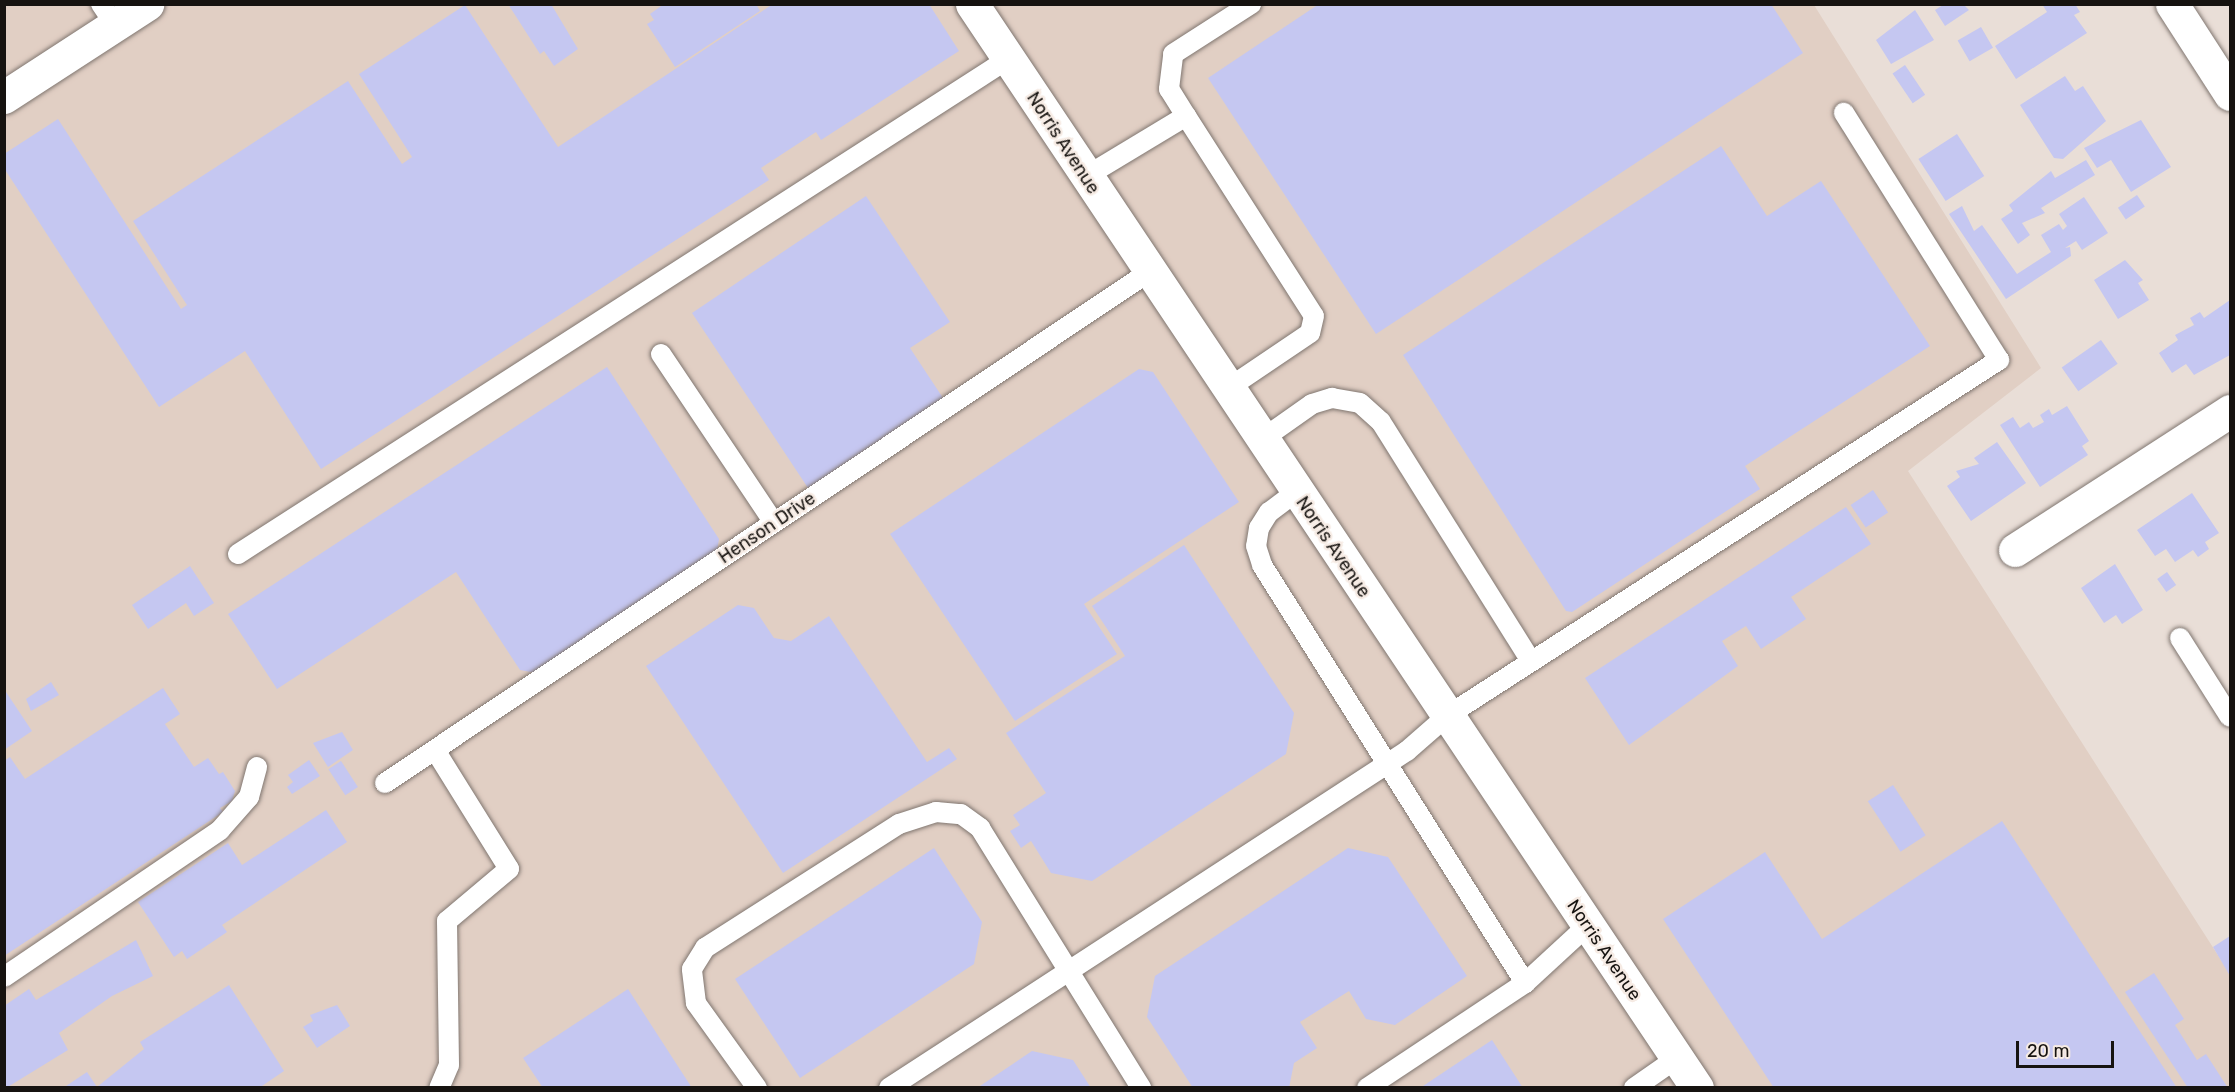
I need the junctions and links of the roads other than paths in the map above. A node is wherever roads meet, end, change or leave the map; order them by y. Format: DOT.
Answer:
graph roads {
  1 [pos="147,4"];
  2 [pos="972,4"];
  3 [pos="1251,4"];
  4 [pos="2172,4"];
  5 [pos="108,15"];
  6 [pos="1008,59"];
  7 [pos="2230,94"];
  8 [pos="4,97"];
  9 [pos="1844,113"];
  10 [pos="1186,116"];
  11 [pos="1085,177"];
  12 [pos="1149,272"];
  13 [pos="661,354"];
  14 [pos="1227,389"];
  15 [pos="2230,411"];
  16 [pos="1261,440"];
  17 [pos="1296,492"];
  18 [pos="774,523"];
  19 [pos="2015,550"];
  20 [pos="238,554"];
  21 [pos="2180,638"];
  22 [pos="1531,661"];
  23 [pos="1447,716"];
  24 [pos="2230,717"];
  25 [pos="435,750"];
  26 [pos="1387,763"];
  27 [pos="257,767"];
  28 [pos="386,783"];
  29 [pos="1587,926"];
  30 [pos="1066,969"];
  31 [pos="4,977"];
  32 [pos="1525,983"];
  33 [pos="1677,1058"];
  34 [pos="438,1088"];
  35 [pos="757,1088"];
  36 [pos="889,1088"];
  37 [pos="1141,1088"];
  38 [pos="1367,1088"];
  39 [pos="1634,1088"];
  40 [pos="1696,1088"];
  1 -- 5 [label="street"];
  2 -- 6 [label="street, Norris Avenue"];
  3 -- 10 [label="lane"];
  4 -- 7 [label="street"];
  5 -- 8 [label="street"];
  6 -- 11 [label="street, Norris Avenue"];
  6 -- 20 [label="lane"];
  9 -- 22 [label="lane"];
  10 -- 11 [label="lane"];
  10 -- 14 [label="lane"];
  11 -- 12 [label="street, Norris Avenue"];
  12 -- 14 [label="street, Norris Avenue"];
  12 -- 18 [label="lane, Henson Drive"];
  13 -- 18 [label="lane"];
  14 -- 16 [label="street, Norris Avenue"];
  15 -- 19 [label="street"];
  16 -- 17 [label="street, Norris Avenue"];
  16 -- 22 [label="lane"];
  17 -- 23 [label="street, Norris Avenue"];
  17 -- 26 [label="lane"];
  18 -- 25 [label="lane, Henson Drive"];
  21 -- 24 [label="lane"];
  22 -- 23 [label="lane"];
  23 -- 26 [label="lane"];
  23 -- 29 [label="street, Norris Avenue"];
  25 -- 28 [label="lane, Henson Drive"];
  25 -- 34 [label="lane"];
  26 -- 30 [label="lane"];
  26 -- 32 [label="lane"];
  27 -- 31 [label="lane"];
  29 -- 32 [label="lane"];
  29 -- 33 [label="street, Norris Avenue"];
  30 -- 35 [label="lane"];
  30 -- 36 [label="lane"];
  30 -- 37 [label="lane"];
  32 -- 38 [label="lane"];
  33 -- 39 [label="lane"];
  33 -- 40 [label="street, Norris Avenue"];
}
